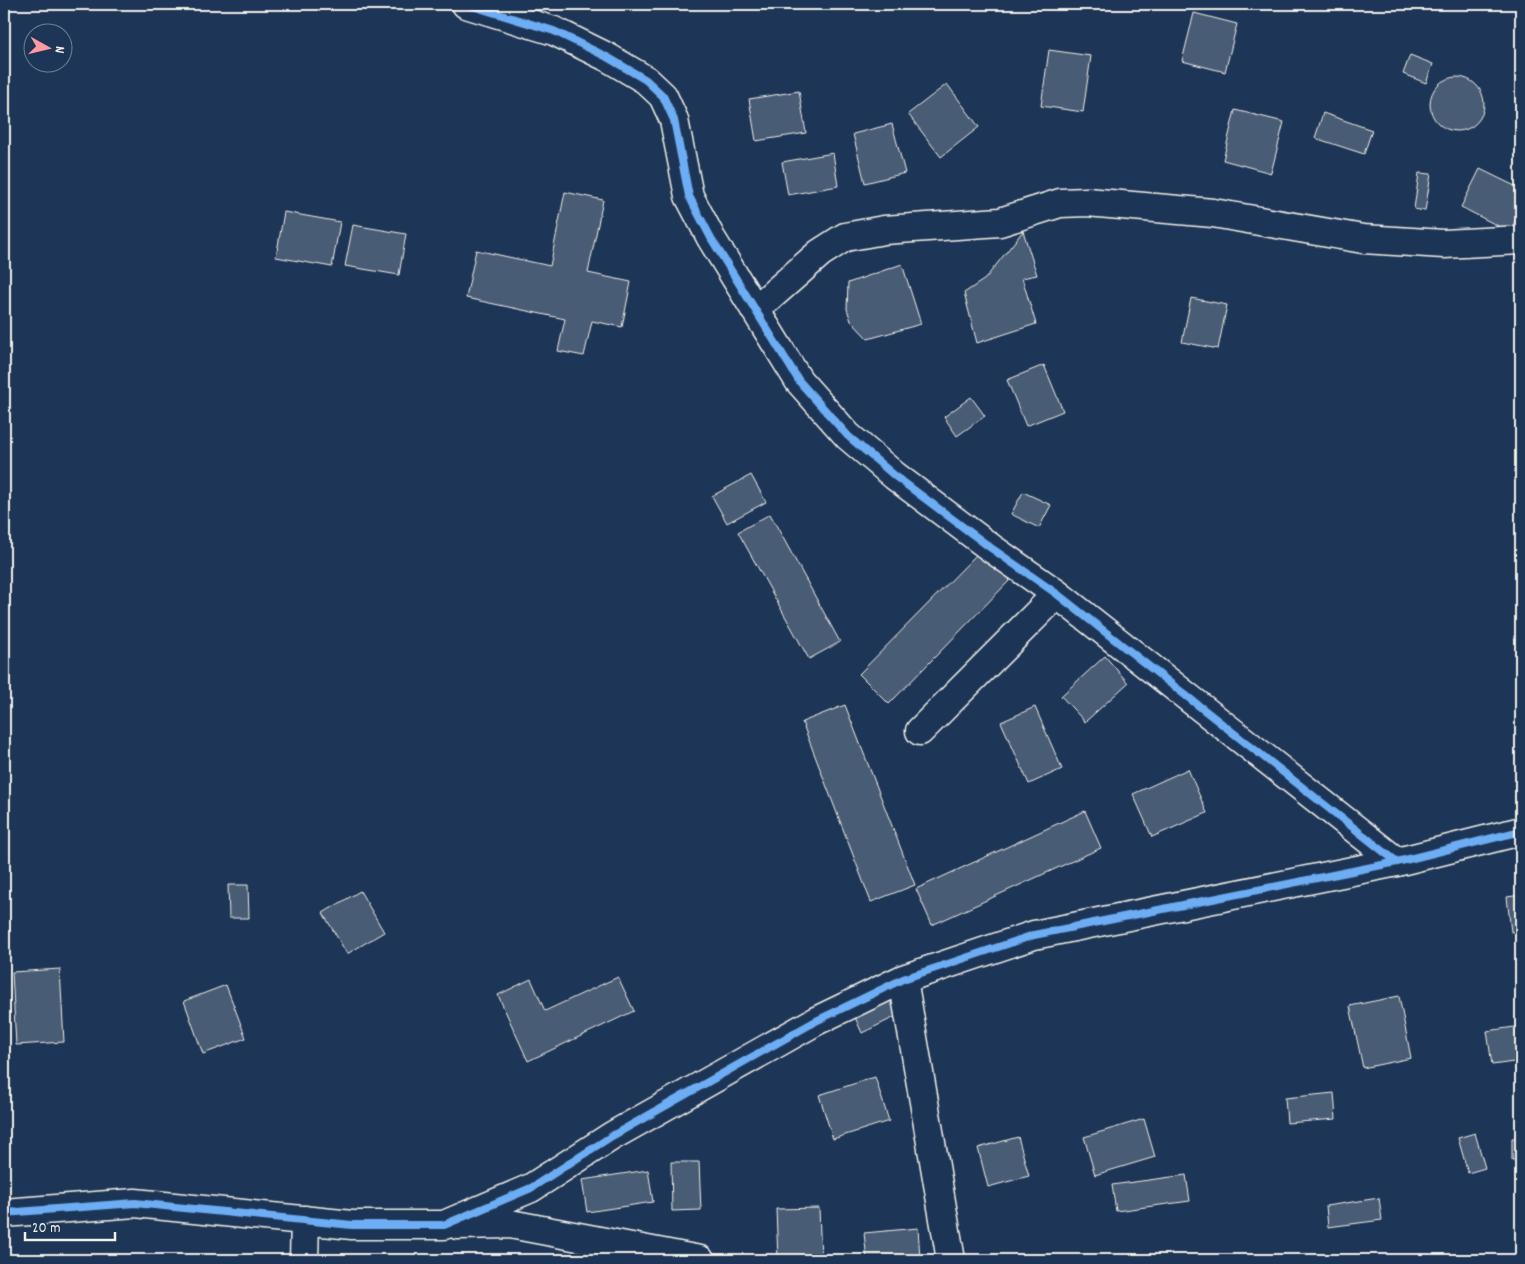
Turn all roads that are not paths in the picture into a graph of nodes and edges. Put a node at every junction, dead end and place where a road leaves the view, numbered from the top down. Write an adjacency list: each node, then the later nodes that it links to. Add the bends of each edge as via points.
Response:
1 (466, 4): 3 (street, via 554,31 615,61 646,80 663,96 674,120 689,196)
2 (1521, 240): 3 (street, via 1444,244 1363,239 1213,213 1087,202 1060,203 1000,222 884,230 846,237 820,253)
3 (755, 310): 4 (street, via 799,382 848,436 895,476)
4 (1057, 594): 5 (street); 7 (street)
5 (920, 731)
6 (1521, 830): 7 (street)
7 (1397, 862): 8 (street, via 1034,935)
8 (903, 979): 11 (street, via 816,1021 612,1136 531,1188); 14 (street)
9 (4, 1213): 10 (street, via 135,1203)
10 (306, 1220): 11 (street, via 352,1225); 12 (street)
11 (444, 1225): 13 (street, via 510,1224)
12 (304, 1260)
13 (700, 1260)
14 (951, 1260)

